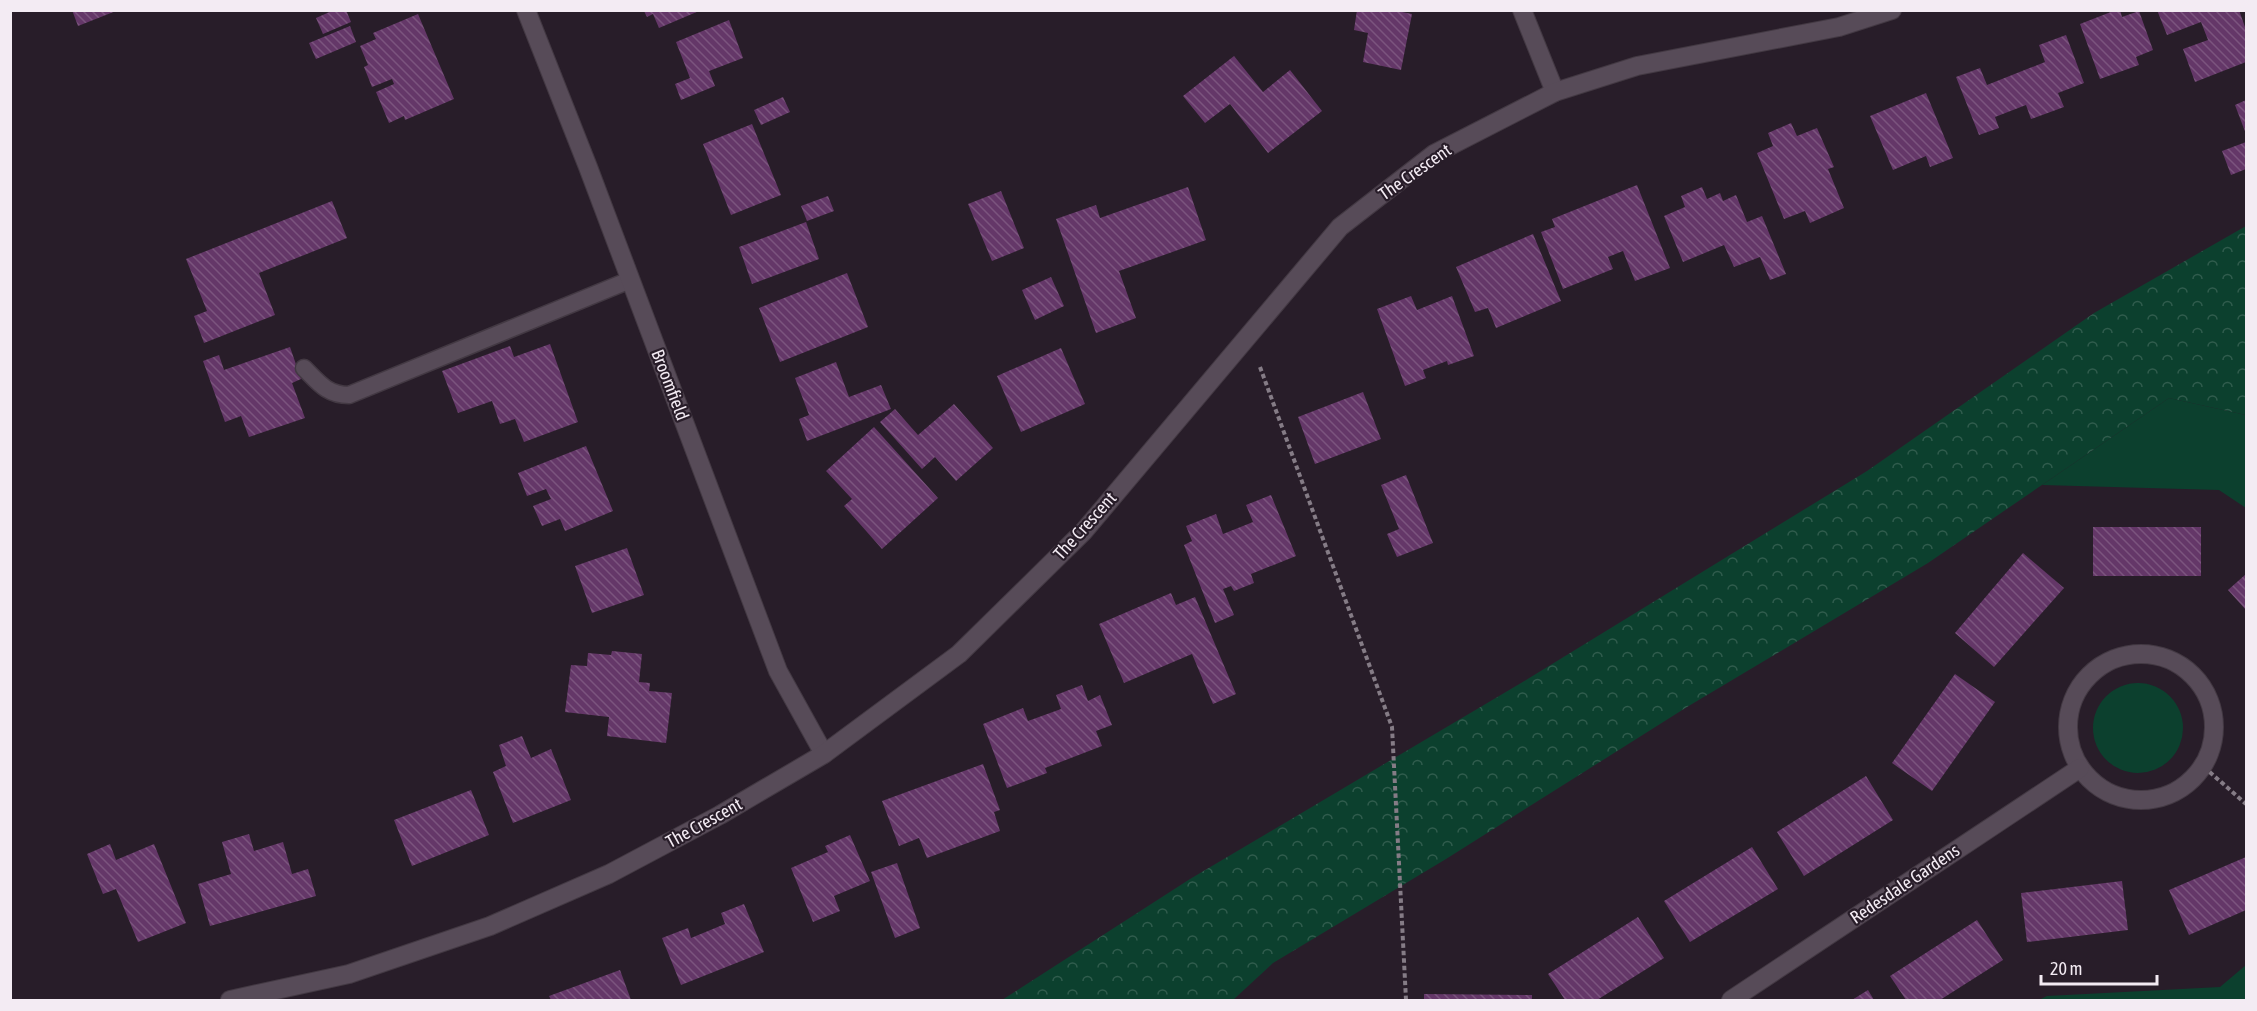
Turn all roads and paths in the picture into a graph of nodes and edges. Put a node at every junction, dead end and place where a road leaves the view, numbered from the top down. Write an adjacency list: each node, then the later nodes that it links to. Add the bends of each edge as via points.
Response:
1 (526, 10): 5 (street, Broomfield)
2 (1522, 10): 4 (street)
3 (1892, 10): 4 (street, The Crescent, via 1839,27 1637,66)
4 (1555, 92): 6 (street, The Crescent, via 1434,154 1340,227)
5 (630, 280): 7 (lane, via 349,395 326,390); 8 (street, Broomfield, via 778,671)
6 (1248, 335): 8 (street, The Crescent, via 1084,531 959,654); 13 (path, via 1392,727)
7 (304, 368)
8 (824, 754): 12 (street, The Crescent, via 609,874 490,926 349,974)
9 (2204, 766): 10 (street, via 2187,786 2159,799 2133,801 2093,783); 10 (street, via 2216,731 2209,694 2183,665 2146,652 2121,655 2090,674 2074,695 2067,719 2069,745); 11 (path)
10 (2080, 768): 14 (street, Redesdale Gardens)
11 (2247, 804)
12 (230, 1000)
13 (1406, 1000)
14 (1731, 1000)

